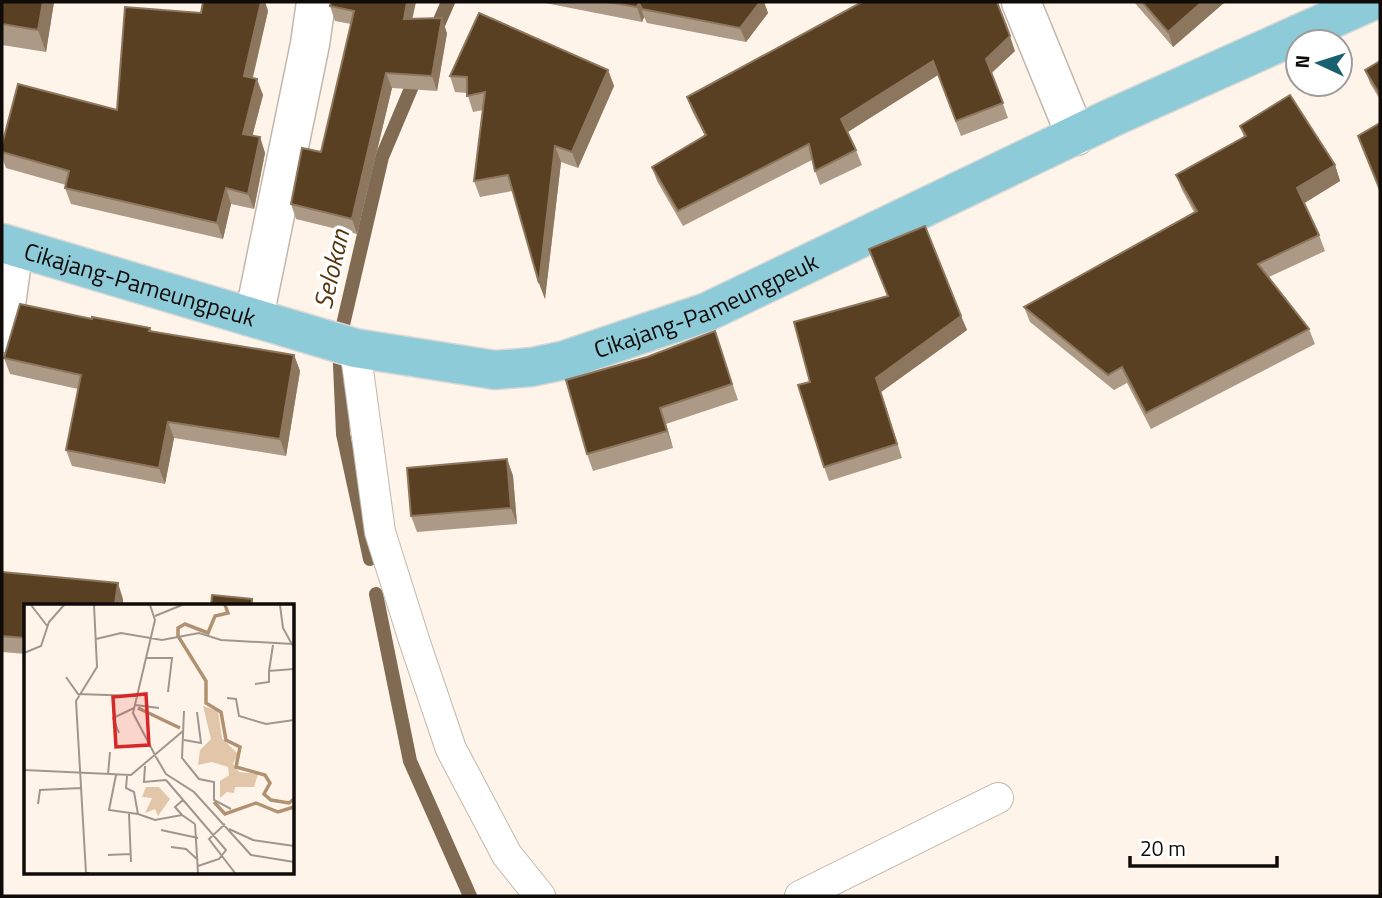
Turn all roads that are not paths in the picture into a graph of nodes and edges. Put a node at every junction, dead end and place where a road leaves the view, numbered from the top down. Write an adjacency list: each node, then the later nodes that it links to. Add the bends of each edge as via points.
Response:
1 (316, 2): 6 (street)
2 (1021, 2): 4 (street)
3 (1370, 2): 4 (main road, Cikajang-Pameungpeuk)
4 (1076, 136): 8 (main road, Cikajang-Pameungpeuk, via 707,312 565,360 495,370)
5 (8, 245): 6 (main road, Cikajang-Pameungpeuk); 7 (street)
6 (254, 317): 8 (main road, Cikajang-Pameungpeuk)
7 (2, 333)
8 (341, 343): 10 (lane, via 377,519 451,749 507,855)
9 (998, 797): 11 (lane)
10 (540, 896)
11 (800, 896)

